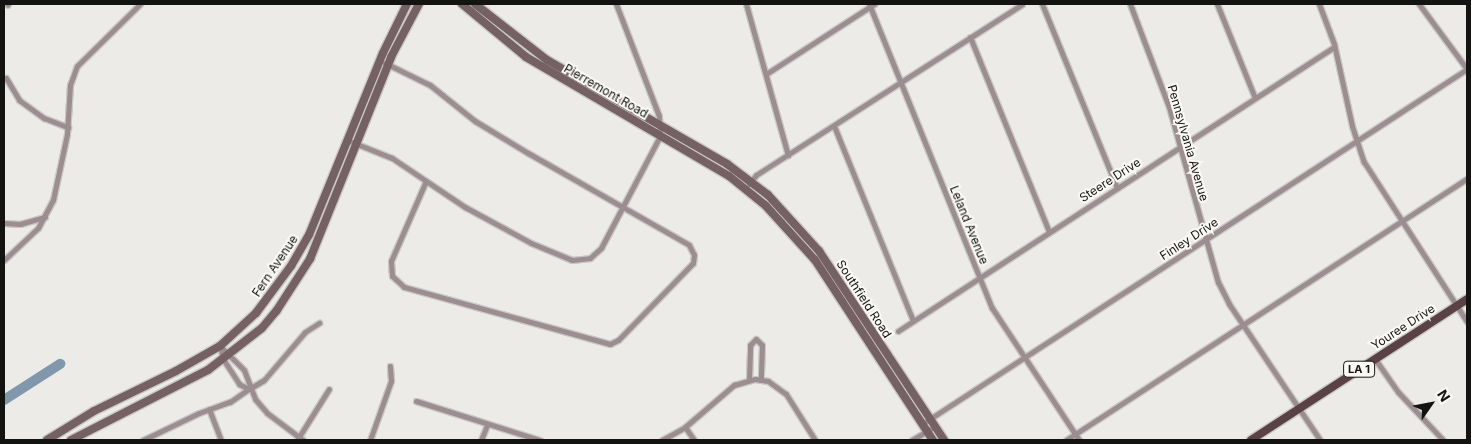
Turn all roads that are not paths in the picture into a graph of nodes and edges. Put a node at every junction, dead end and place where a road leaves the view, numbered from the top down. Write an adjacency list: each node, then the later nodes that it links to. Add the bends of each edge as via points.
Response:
1 (140, 4): 30 (street, via 76,66 70,85)
2 (408, 4): 18 (main road, Fern Avenue)
3 (418, 4): 19 (main road, Fern Avenue)
4 (462, 4): 20 (main road, Pierremont Road, via 495,35)
5 (475, 4): 17 (main road, Pierremont Road)
6 (616, 4): 28 (street)
7 (746, 4): 22 (street)
8 (1022, 4): 15 (street)
9 (1042, 4): 41 (street)
10 (1130, 4): 35 (street, Pennsylvania Avenue, via 1157,72)
11 (1217, 4): 25 (street)
12 (1319, 4): 16 (street)
13 (1418, 4): 21 (street)
14 (871, 5): 22 (street); 24 (street, Leland Avenue)
15 (970, 37): 24 (street); 47 (street)
16 (1334, 47): 25 (street, Steere Drive); 33 (street)
17 (547, 60): 20 (main road); 26 (main road, Pierremont Road)
18 (380, 61): 19 (street); 32 (main road, Fern Avenue)
19 (388, 64): 34 (main road, Fern Avenue); 42 (street, via 430,85 484,126)
20 (542, 67): 27 (main road, Pierremont Road)
21 (1467, 69): 33 (street, Finley Drive)
22 (766, 74): 36 (street)
23 (6, 78): 30 (street, via 19,100 44,118)
24 (900, 82): 29 (street); 50 (street, Leland Avenue)
25 (1255, 98): 35 (street, Steere Drive)
26 (636, 111): 27 (main road); 28 (main road, Pierremont Road)
27 (632, 120): 31 (main road, Pierremont Road)
28 (661, 125): 31 (street); 39 (main road, Pierremont Road)
29 (834, 126): 36 (street); 55 (street)
30 (68, 127): 43 (street, via 53,200)
31 (660, 136): 40 (main road, Pierremont Road); 42 (street)
32 (347, 140): 34 (street); 61 (main road, Fern Avenue, via 319,214 298,256 256,313)
33 (1356, 142): 44 (street, via 1372,176); 48 (street, Finley Drive)
34 (356, 143): 38 (street, via 392,158); 63 (main road, Fern Avenue, via 327,220 298,281 262,328)
35 (1180, 147): 41 (street, Steere Drive); 48 (street, Pennsylvania Avenue)
36 (788, 155): 39 (street)
37 (1467, 179): 44 (street)
38 (426, 181): 42 (street, via 481,216 543,249 572,260 592,257 601,248); 42 (street, via 391,261 392,273 404,287 610,344 618,340 691,268 694,260 689,245)
39 (751, 182): 40 (street); 46 (main road, Southfield Road)
40 (745, 188): 46 (main road, Southfield Road)
41 (1117, 188): 47 (street, Steere Drive)
42 (624, 208)
43 (45, 217): 45 (street, via 20,224); 49 (street, via 27,240)
44 (1401, 222): 54 (street); 58 (street)
45 (4, 223)
46 (798, 232): 51 (main road, Southfield Road); 52 (main road, Southfield Road)
47 (1049, 232): 50 (street, Steere Drive)
48 (1206, 240): 58 (street, Pennsylvania Avenue, via 1218,282); 64 (street, Finley Drive)
49 (4, 260)
50 (980, 278): 55 (street, Steere Drive); 64 (street, Leland Avenue, via 992,308)
51 (846, 291): 52 (main road); 60 (main road, Southfield Road)
52 (838, 296): 62 (main road, Southfield Road)
53 (1467, 299): 54 (main road, Youree Drive / LA 1)
54 (1457, 306): 56 (street); 65 (main road, Youree Drive / LA 1)
55 (913, 321): 59 (street, Steere Drive)
56 (1467, 322)
57 (319, 323): 70 (street, via 304,332 264,380)
58 (1244, 325): 73 (street, Pennsylvania Avenue); 79 (street)
59 (898, 331)
60 (879, 342): 62 (main road); 75 (main road, Southfield Road)
61 (220, 346): 63 (street); 66 (street); 81 (main road, Fern Avenue, via 94,411)
62 (872, 347): 78 (main road, Southfield Road)
63 (230, 353): 66 (main road, Fern Avenue); 70 (street, via 250,381)
64 (1025, 358): 75 (street, Finley Drive); 79 (street, Leland Avenue)
65 (1375, 358): 73 (main road, Youree Drive / LA 1); 98 (street, via 1398,392)
66 (223, 359): 70 (street, via 239,384); 82 (main road, Fern Avenue, via 208,370)
67 (390, 366): 85 (street, via 391,381)
68 (749, 379): 69 (street); 69 (street, via 750,345 756,339 762,345); 77 (street, via 727,390)
69 (761, 380): 90 (street, via 776,385 786,394)
70 (251, 388): 74 (street, via 230,402); 80 (street, via 267,413)
71 (329, 389): 80 (street)
72 (416, 401): 76 (street)
73 (1300, 408): 96 (main road, Youree Drive / LA 1); 97 (street, Pennsylvania Avenue)
74 (209, 409): 83 (street); 84 (street)
75 (932, 422): 78 (street, Finley Drive); 93 (main road, Southfield Road)
76 (487, 425): 86 (street); 87 (street)
77 (685, 427): 88 (street); 89 (street)
78 (924, 428): 91 (street, Finley Drive); 92 (main road, Southfield Road)
79 (1075, 434): 94 (street); 95 (street, Leland Avenue)
80 (300, 439)
81 (47, 440)
82 (71, 440)
83 (143, 440)
84 (222, 440)
85 (370, 440)
86 (481, 440)
87 (540, 440)
88 (662, 440)
89 (694, 440)
90 (815, 440)
91 (912, 440)
92 (933, 440)
93 (944, 440)
94 (1066, 440)
95 (1079, 440)
96 (1250, 440)
97 (1320, 440)
98 (1443, 440)

